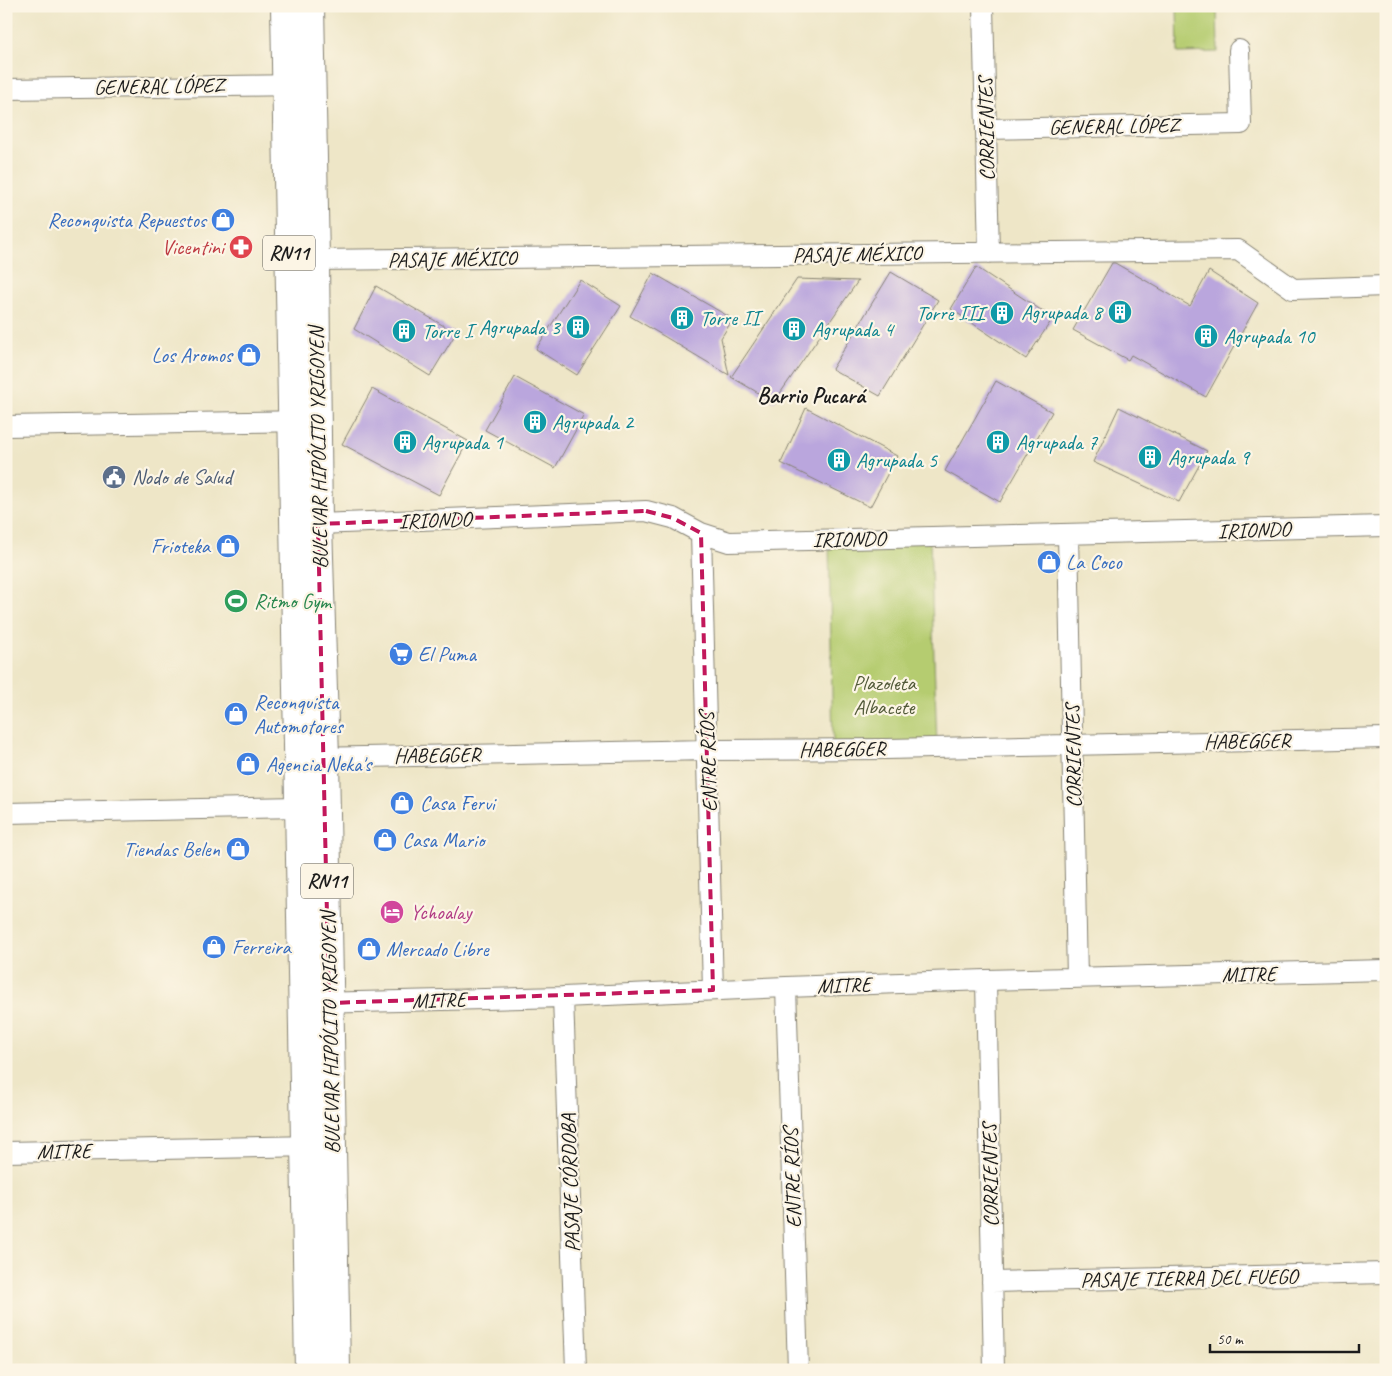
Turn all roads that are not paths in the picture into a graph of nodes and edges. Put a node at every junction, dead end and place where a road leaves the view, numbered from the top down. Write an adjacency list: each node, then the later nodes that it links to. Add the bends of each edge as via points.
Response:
1 (285, 6): 5 (highway, BULEVAR HIPÓLITO YRIGOYEN / RN11)
2 (310, 6): 5 (highway, BULEVAR HIPÓLITO YRIGOYEN / RN11)
3 (983, 6): 7 (street, CORRIENTES)
4 (1240, 50): 7 (street, GENERAL LÓPEZ, via 1241,124)
5 (299, 85): 6 (street, GENERAL LÓPEZ); 9 (highway, BULEVAR HIPÓLITO YRIGOYEN / RN11); 11 (highway, BULEVAR HIPÓLITO YRIGOYEN / RN11)
6 (6, 89)
7 (986, 129): 8 (street, CORRIENTES)
8 (989, 253): 9 (street, PASAJE MÉXICO); 10 (street, PASAJE MÉXICO, via 1238,250 1293,289)
9 (315, 260): 11 (highway, BULEVAR HIPÓLITO YRIGOYEN / RN11)
10 (1386, 286)
11 (305, 421): 12 (street); 13 (highway, BULEVAR HIPÓLITO YRIGOYEN / RN11); 20 (highway, BULEVAR HIPÓLITO YRIGOYEN / RN11)
12 (6, 426)
13 (318, 524): 15 (street, IRIONDO, via 646,511 673,518); 21 (highway, BULEVAR HIPÓLITO YRIGOYEN / RN11)
14 (1386, 526): 16 (street, IRIONDO)
15 (701, 534): 16 (street, IRIONDO, via 729,542); 19 (street, ENTRE RÍOS)
16 (1068, 534): 18 (street, CORRIENTES)
17 (1386, 738): 18 (street, HABEGGER)
18 (1072, 745): 19 (street, HABEGGER); 25 (street, CORRIENTES)
19 (708, 750): 21 (street, HABEGGER); 28 (street, ENTRE RÍOS)
20 (298, 758): 21 (street, HABEGGER); 22 (highway, BULEVAR HIPÓLITO YRIGOYEN / RN11)
21 (325, 758): 31 (highway, BULEVAR HIPÓLITO YRIGOYEN / RN11)
22 (299, 808): 23 (street); 30 (highway, BULEVAR HIPÓLITO YRIGOYEN / RN11)
23 (6, 813)
24 (1386, 970): 25 (street, MITRE)
25 (1077, 978): 26 (street, MITRE)
26 (986, 980): 27 (street, MITRE); 35 (street, CORRIENTES)
27 (786, 987): 28 (street, MITRE); 39 (street, ENTRE RÍOS)
28 (713, 990): 29 (street, MITRE)
29 (563, 997): 31 (street, MITRE); 38 (street, PASAJE CÓRDOBA)
30 (303, 1003): 31 (street, MITRE); 32 (highway, BULEVAR HIPÓLITO YRIGOYEN / RN11)
31 (329, 1004): 32 (highway, BULEVAR HIPÓLITO YRIGOYEN / RN11)
32 (318, 1146): 33 (street, MITRE); 36 (highway, BULEVAR HIPÓLITO YRIGOYEN / RN11); 37 (highway, BULEVAR HIPÓLITO YRIGOYEN / RN11)
33 (6, 1152)
34 (1386, 1274): 35 (street, PASAJE TIERRA DEL FUEGO)
35 (992, 1282): 40 (street, CORRIENTES)
36 (309, 1370)
37 (336, 1370)
38 (576, 1370)
39 (798, 1370)
40 (994, 1370)

